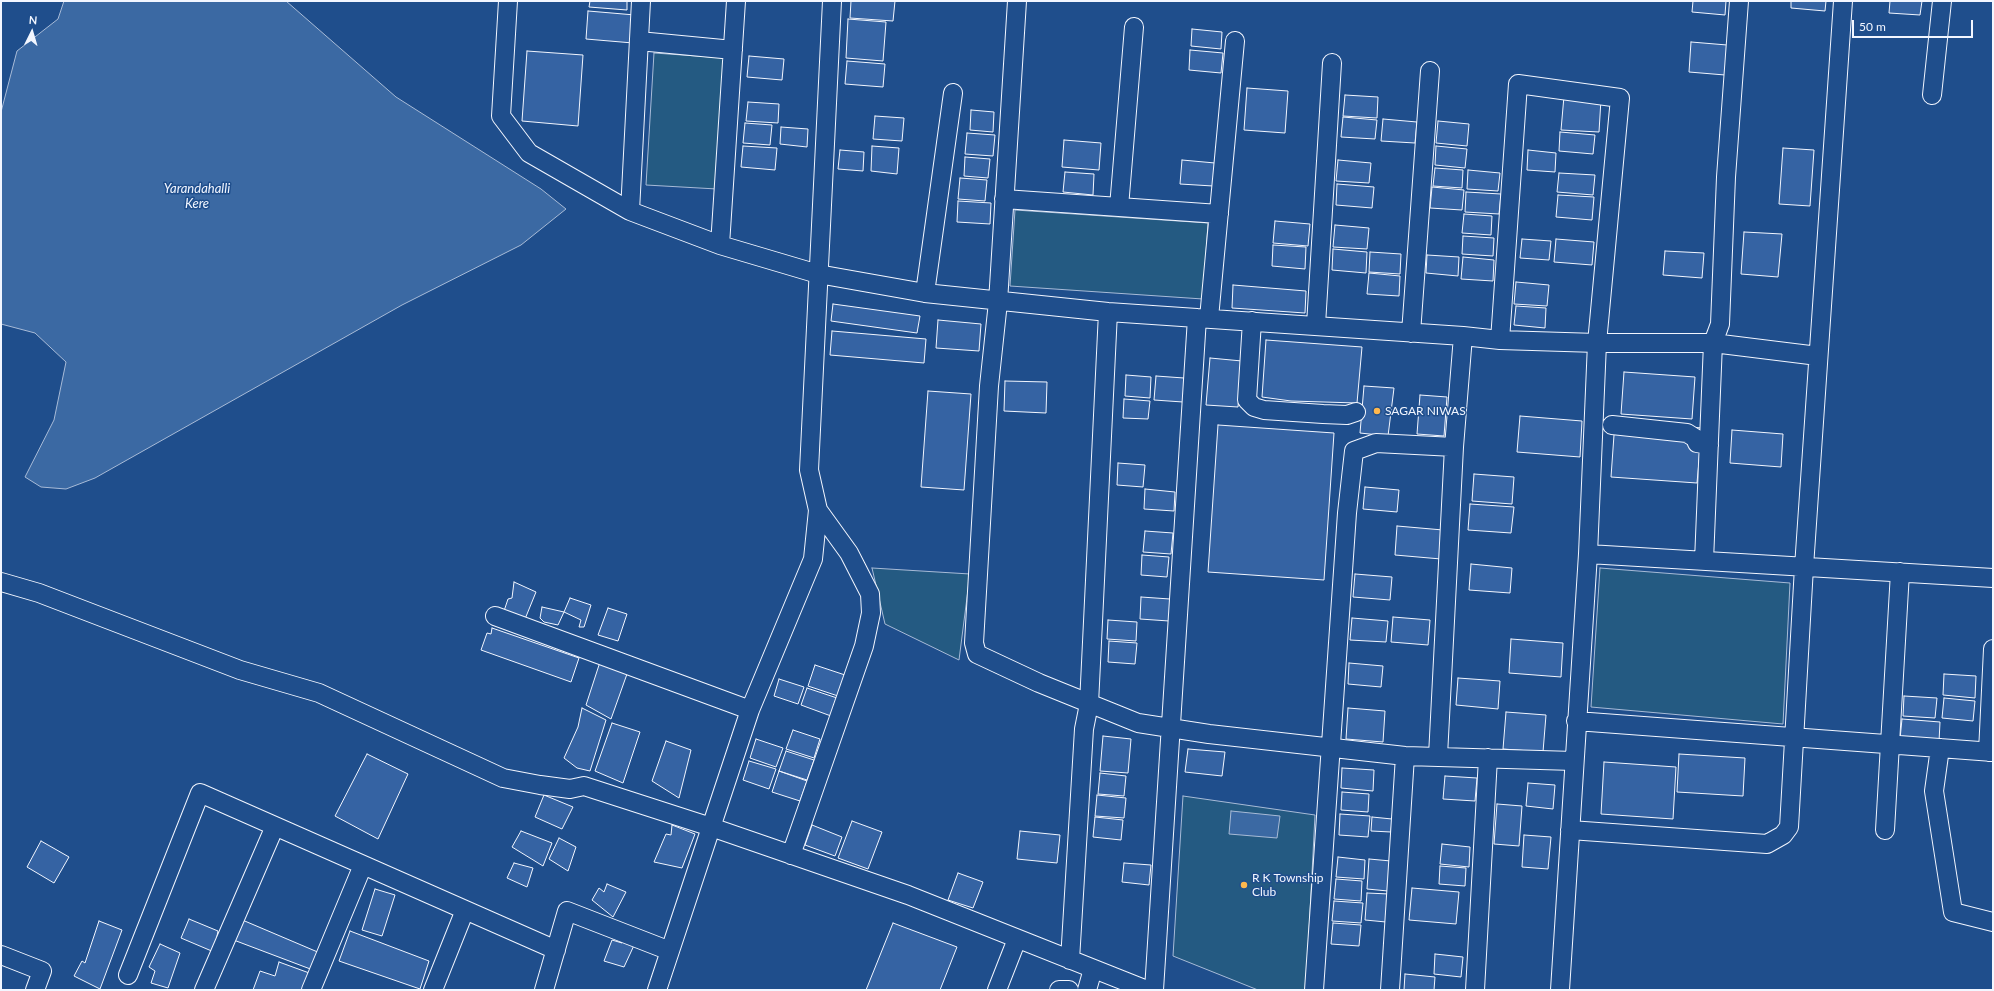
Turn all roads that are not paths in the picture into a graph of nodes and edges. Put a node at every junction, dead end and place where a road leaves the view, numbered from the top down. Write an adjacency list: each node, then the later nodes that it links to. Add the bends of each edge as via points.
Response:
1 (508, 1): 19 (street, via 501,116 529,153)
2 (641, 1): 10 (street)
3 (736, 1): 12 (street)
4 (832, 1): 22 (street)
5 (1017, 1): 17 (street)
6 (1739, 1): 33 (street, via 1726,177 1720,324)
7 (1843, 1): 34 (street)
8 (1942, 1): 16 (street)
9 (1134, 28): 18 (street)
10 (638, 41): 12 (street); 19 (street)
11 (1235, 41): 20 (street)
12 (733, 50): 21 (street)
13 (1332, 63): 28 (street)
14 (1430, 71): 29 (street)
15 (953, 92): 23 (street)
16 (1932, 95)
17 (1004, 199): 18 (street); 24 (street)
18 (1119, 207): 20 (street)
19 (630, 211): 21 (street)
20 (1219, 214): 26 (street)
21 (720, 245): 22 (street)
22 (818, 274): 23 (street); 39 (street, via 809,470)
23 (925, 293): 24 (street)
24 (998, 302): 25 (street); 48 (street, via 989,386 974,644 977,654)
25 (1108, 312): 26 (street); 48 (street)
26 (1203, 318): 27 (street); 51 (street)
27 (1252, 321): 28 (street); 35 (street, via 1247,400 1254,407 1323,414 1347,415)
28 (1316, 325): 29 (street)
29 (1411, 333): 30 (street)
30 (1463, 336): 31 (street); 38 (street)
31 (1500, 340): 32 (street); 32 (street, via 1518,84 1620,98)
32 (1597, 343): 33 (street); 40 (street)
33 (1713, 343): 34 (street); 37 (street)
34 (1818, 356): 42 (street)
35 (1356, 412)
36 (1612, 425): 37 (street, via 1687,433 1695,438 1697,443)
37 (1709, 445): 41 (street)
38 (1454, 447): 54 (street, via 1376,443 1354,451 1347,512); 58 (street)
39 (818, 510): 49 (street, via 813,558); 65 (street, via 849,553 870,594 871,613 864,646)
40 (1588, 554): 41 (street); 50 (street)
41 (1704, 561): 42 (street)
42 (1804, 567): 43 (street); 52 (street)
43 (1900, 572): 44 (street); 53 (street)
44 (1993, 578)
45 (1, 582): 62 (street, via 40,593 240,670 319,693 503,778 570,788 584,786)
46 (495, 616): 49 (street)
47 (1993, 649): 56 (street)
48 (1089, 704): 51 (street, via 1138,723); 73 (street, via 1084,729)
49 (750, 710): 62 (street)
50 (1576, 721): 52 (street); 60 (street)
51 (1171, 728): 54 (street); 88 (street)
52 (1794, 738): 53 (street); 63 (street, via 1789,827 1783,835 1767,844)
53 (1890, 745): 55 (street); 64 (street)
54 (1332, 748): 57 (street); 89 (street)
55 (1940, 748): 56 (street); 68 (street, via 1934,791 1953,912)
56 (1990, 752)
57 (1405, 756): 58 (street); 90 (street)
58 (1438, 756): 59 (street)
59 (1488, 758): 60 (street); 91 (street)
60 (1574, 761): 63 (street)
61 (276, 826): 66 (street); 75 (street, via 200,793); 78 (street)
62 (711, 827): 65 (street); 71 (street)
63 (1570, 830): 92 (street)
64 (1885, 830)
65 (791, 855): 69 (street, via 908,896)
66 (362, 865): 67 (street); 79 (street)
67 (464, 910): 70 (street); 80 (street)
68 (1993, 922)
69 (1017, 939): 73 (street); 83 (street)
70 (556, 950): 71 (street, via 567,911); 81 (street)
71 (670, 951): 82 (street)
72 (1, 955): 77 (street, via 42,971)
73 (1070, 960): 74 (street)
74 (1093, 969): 76 (street); 86 (street)
75 (128, 975)
76 (1125, 986): 87 (street)
77 (35, 990)
78 (204, 990)
79 (311, 990)
80 (433, 990)
81 (544, 990)
82 (657, 990)
83 (997, 990)
84 (1059, 990): 85 (street)
85 (1069, 990)
86 (1087, 990)
87 (1147, 990)
88 (1154, 990)
89 (1314, 990)
90 (1390, 990)
91 (1475, 990)
92 (1560, 990)

